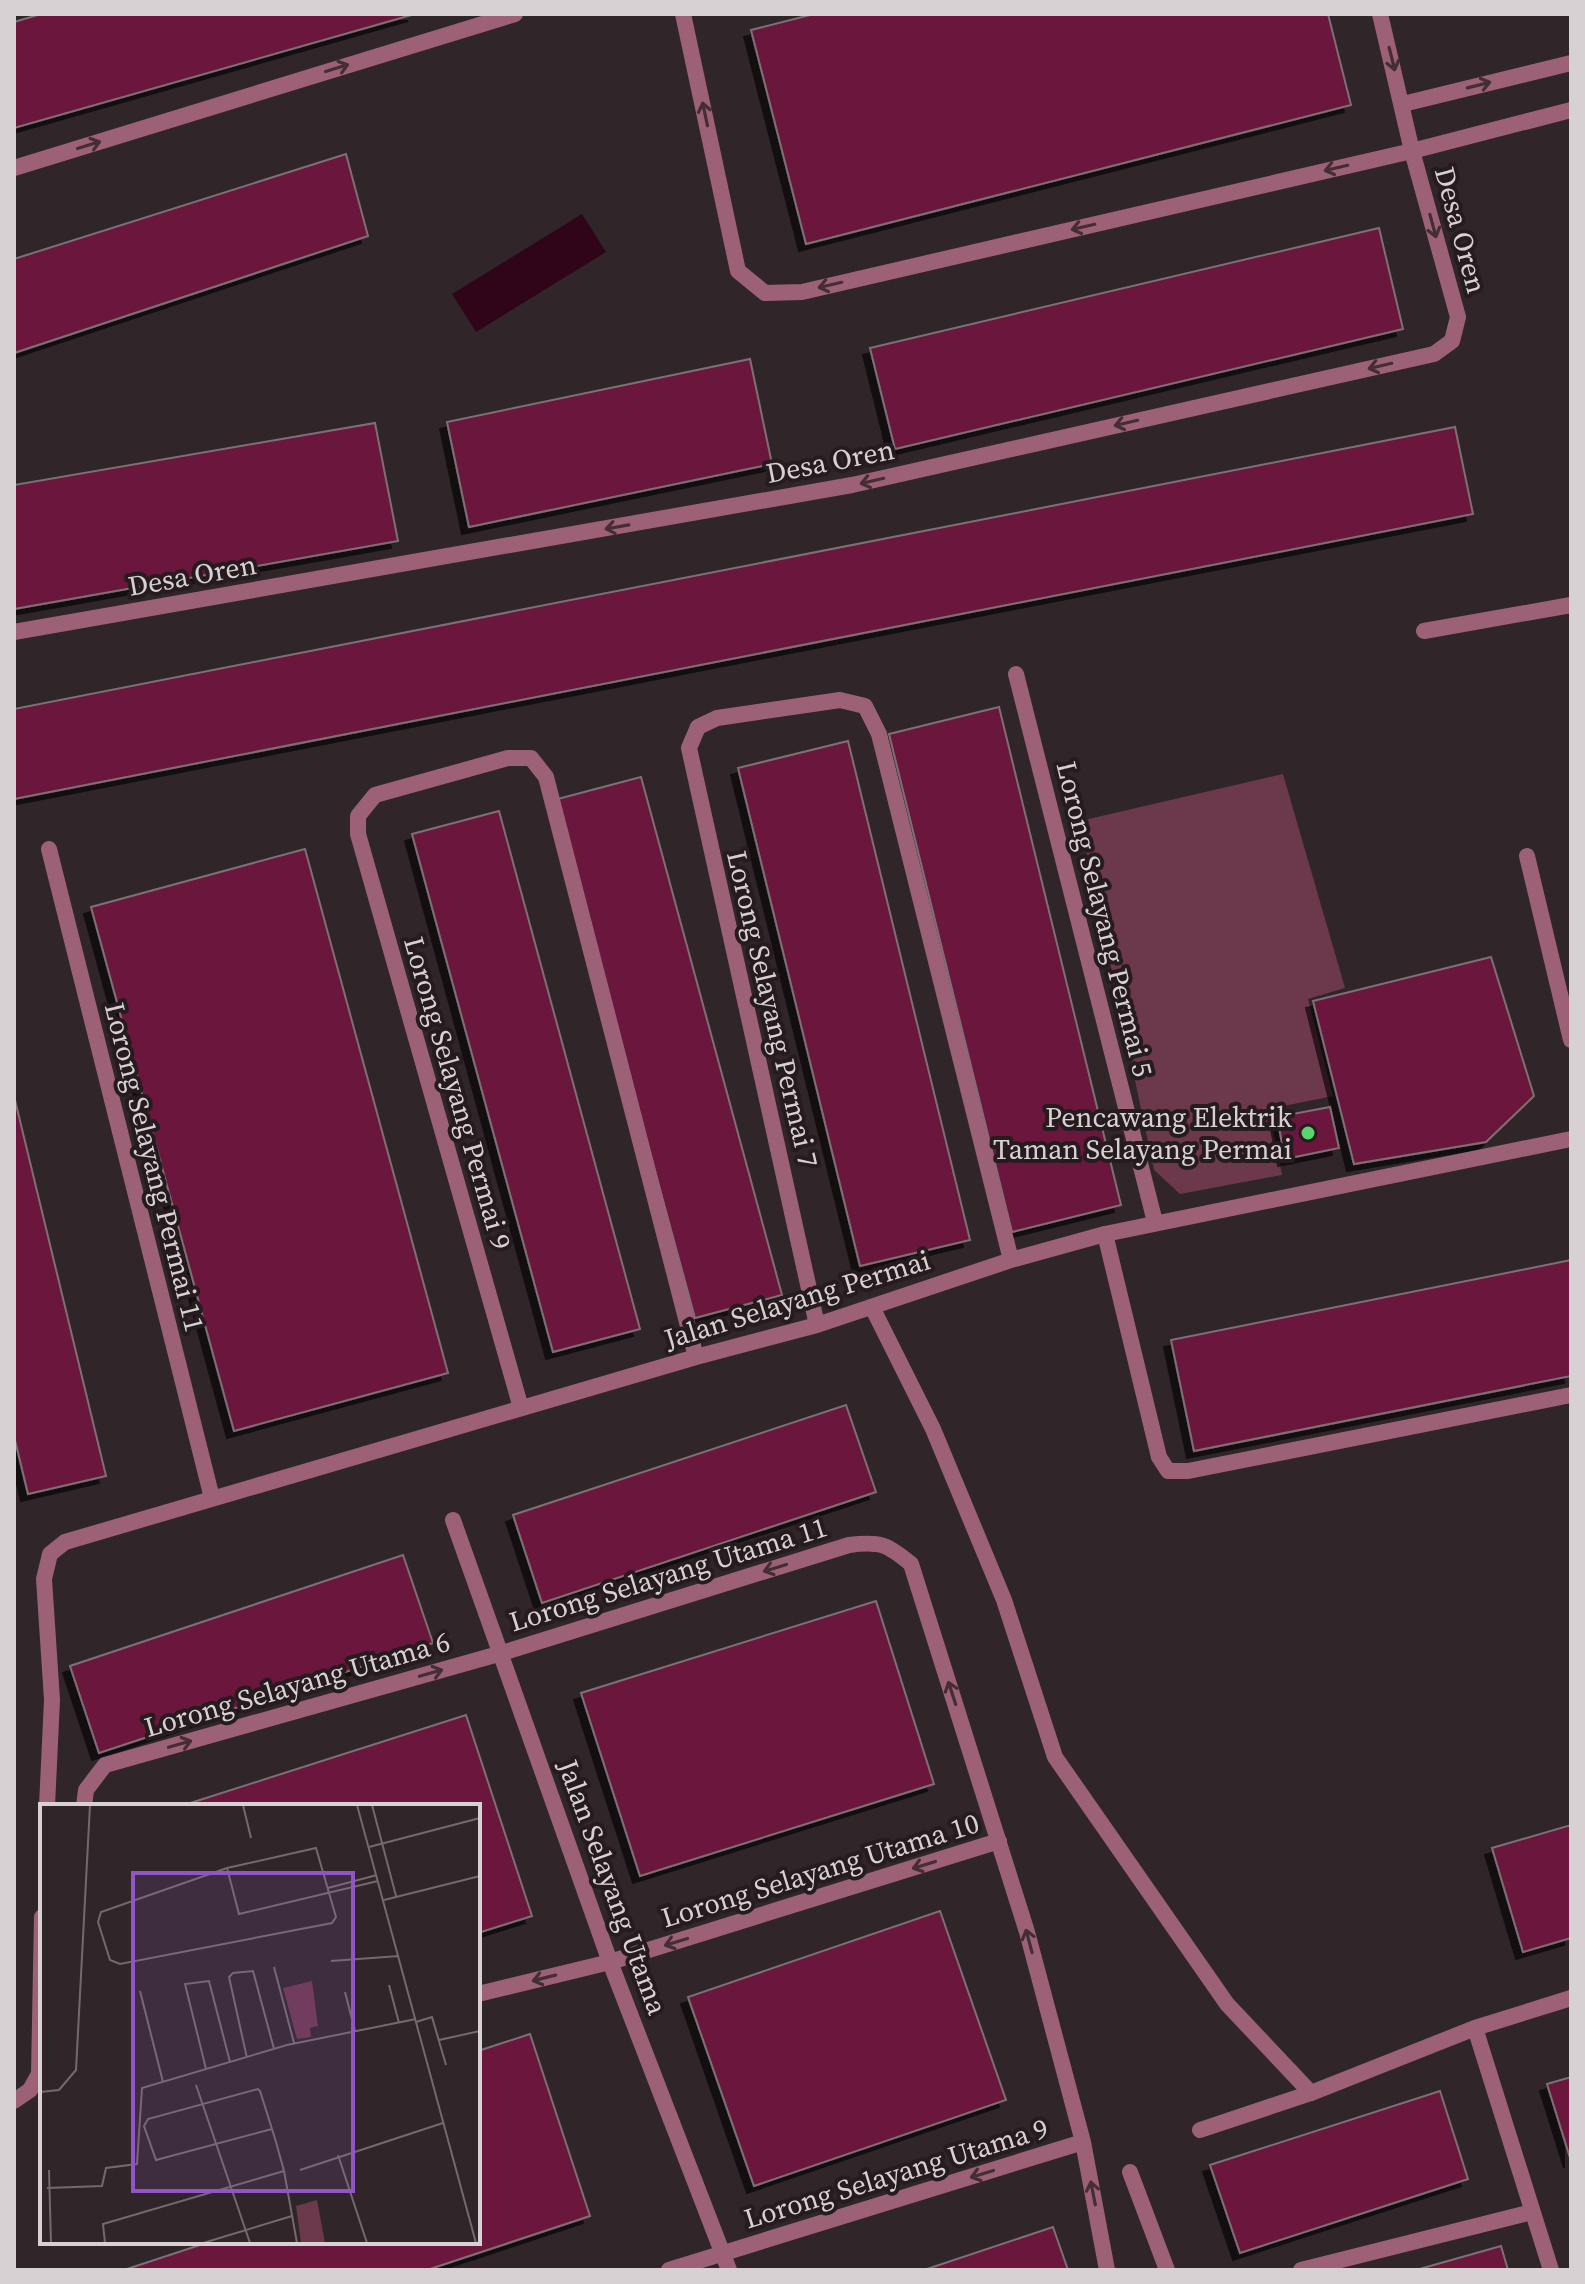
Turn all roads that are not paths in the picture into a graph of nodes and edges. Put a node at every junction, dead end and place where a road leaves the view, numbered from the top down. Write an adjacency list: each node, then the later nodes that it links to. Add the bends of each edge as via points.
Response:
1 (515, 14): 8 (street, one-way to 1)
2 (683, 14): 7 (street, Desa Oren, one-way to 2, via 802,292 765,293 738,271)
3 (1380, 14): 5 (street, Desa Oren, one-way to 5)
4 (1571, 63): 5 (street, one-way to 4)
5 (1403, 104): 7 (street, Desa Oren)
6 (1571, 110): 7 (street, Desa Oren)
7 (1412, 151): 11 (street, Desa Oren, one-way to 11, via 1458,317 1452,341 1434,354 852,485)
8 (14, 168)
9 (1571, 605): 10 (street)
10 (1424, 631)
11 (14, 632)
12 (1016, 674): 17 (street, Lorong Selayang Permai 5)
13 (49, 849): 25 (street, Lorong Selayang Permai 11)
14 (1527, 856): 15 (street)
15 (1571, 1040)
16 (1571, 1139): 17 (street, Jalan Selayang Permai)
17 (1155, 1222): 18 (street, Jalan Selayang Permai)
18 (1105, 1234): 19 (street, Jalan Selayang Permai); 23 (street, via 1159,1457 1168,1471)
19 (1011, 1260): 20 (street, Jalan Selayang Permai); 21 (street, Lorong Selayang Permai 7, via 879,734 865,706 840,700 717,718 698,727 689,748)
20 (872, 1307): 21 (street, Jalan Selayang Permai); 36 (street, via 933,1429 1004,1600 1055,1757 1227,2004)
21 (817, 1325): 22 (street, Jalan Selayang Permai)
22 (696, 1357): 24 (street, Jalan Selayang Permai); 24 (street, Lorong Selayang Permai 9, via 546,777 531,758 508,758 375,795 358,816 358,834)
23 (1571, 1395)
24 (521, 1408): 25 (street, Jalan Selayang Permai)
25 (212, 1498): 28 (street, Jalan Selayang Permai, via 65,1542 50,1554 44,1579 52,1700)
26 (453, 1520): 27 (street, Jalan Selayang Utama)
27 (502, 1653): 29 (street, Lorong Selayang Utama 6, one-way to 27, via 86,1790 105,1765); 30 (street, Lorong Selayang Utama 11, one-way to 27, via 911,1564 875,1542 849,1545); 31 (street, Jalan Selayang Utama)
28 (47, 1804)
29 (84, 1804)
30 (999, 1841): 31 (street, Lorong Selayang Utama 10, one-way to 31); 39 (street, one-way to 30)
31 (610, 1962): 32 (street, Lorong Selayang Utama 10, one-way to 32); 42 (street, Jalan Selayang Utama)
32 (480, 1994)
33 (1571, 1998): 35 (street)
34 (40, 2022): 37 (street, via 39,2074 30,2090)
35 (1475, 2028): 36 (street); 41 (street)
36 (1311, 2093): 38 (street)
37 (14, 2101)
38 (1200, 2130)
39 (1083, 2142): 42 (street, Lorong Selayang Utama 9, one-way to 42); 45 (street, one-way to 39)
40 (1130, 2172): 46 (street)
41 (1532, 2212): 43 (street); 48 (street)
42 (726, 2262): 44 (street, Lorong Selayang Utama 9)
43 (1339, 2265): 47 (street)
44 (669, 2270)
45 (1107, 2270)
46 (1167, 2270)
47 (1301, 2270)
48 (1551, 2270)

